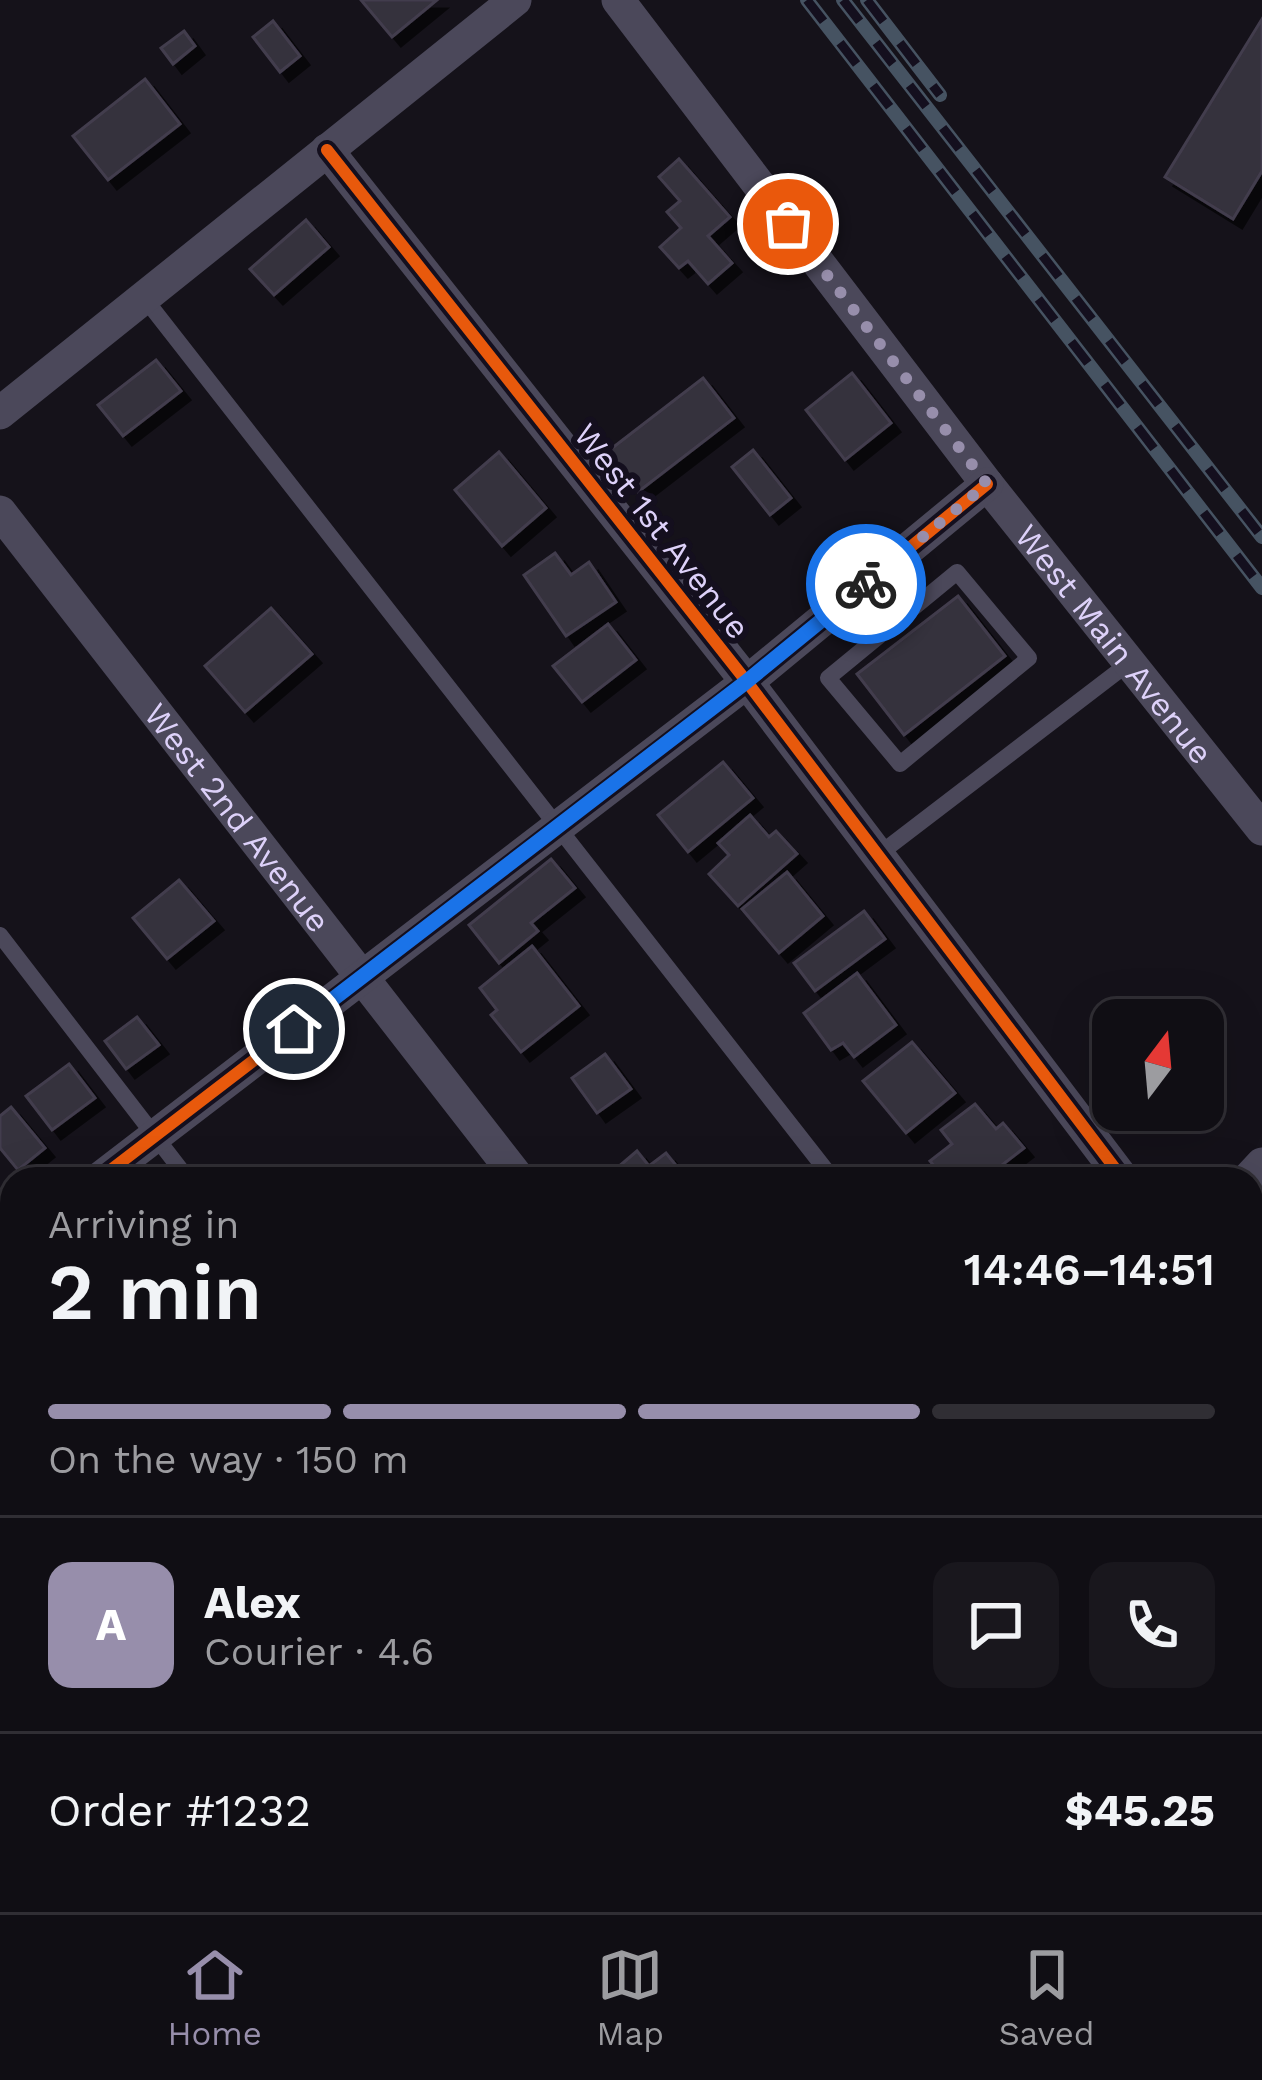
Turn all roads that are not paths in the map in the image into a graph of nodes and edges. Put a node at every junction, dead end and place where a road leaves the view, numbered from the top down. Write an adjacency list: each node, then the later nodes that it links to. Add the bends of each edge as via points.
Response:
1 (515, 0): 3 (street)
2 (618, 0): 6 (street, West Main Avenue)
3 (327, 150): 4 (street); 11 (street, West 1st Avenue)
4 (145, 299): 5 (street); 12 (lane)
5 (0, 413)
6 (987, 484): 8 (street); 10 (street, West Main Avenue)
7 (0, 512): 16 (street, West 2nd Avenue)
8 (862, 587): 9 (lane); 11 (street)
9 (892, 625): 9 (lane, via 828,678 900,764 1029,658 957,572)
10 (1130, 663): 13 (street, West Main Avenue); 14 (lane)
11 (746, 682): 12 (street); 14 (street, West 1st Avenue)
12 (558, 827): 16 (street); 21 (lane)
13 (1262, 829)
14 (878, 856): 22 (street, West 1st Avenue)
15 (0, 935): 17 (lane)
16 (364, 975): 17 (street); 20 (street, West 2nd Avenue)
17 (155, 1136): 18 (street); 19 (lane)
18 (115, 1167)
19 (179, 1167)
20 (510, 1167)
21 (823, 1167)
22 (1114, 1167)

